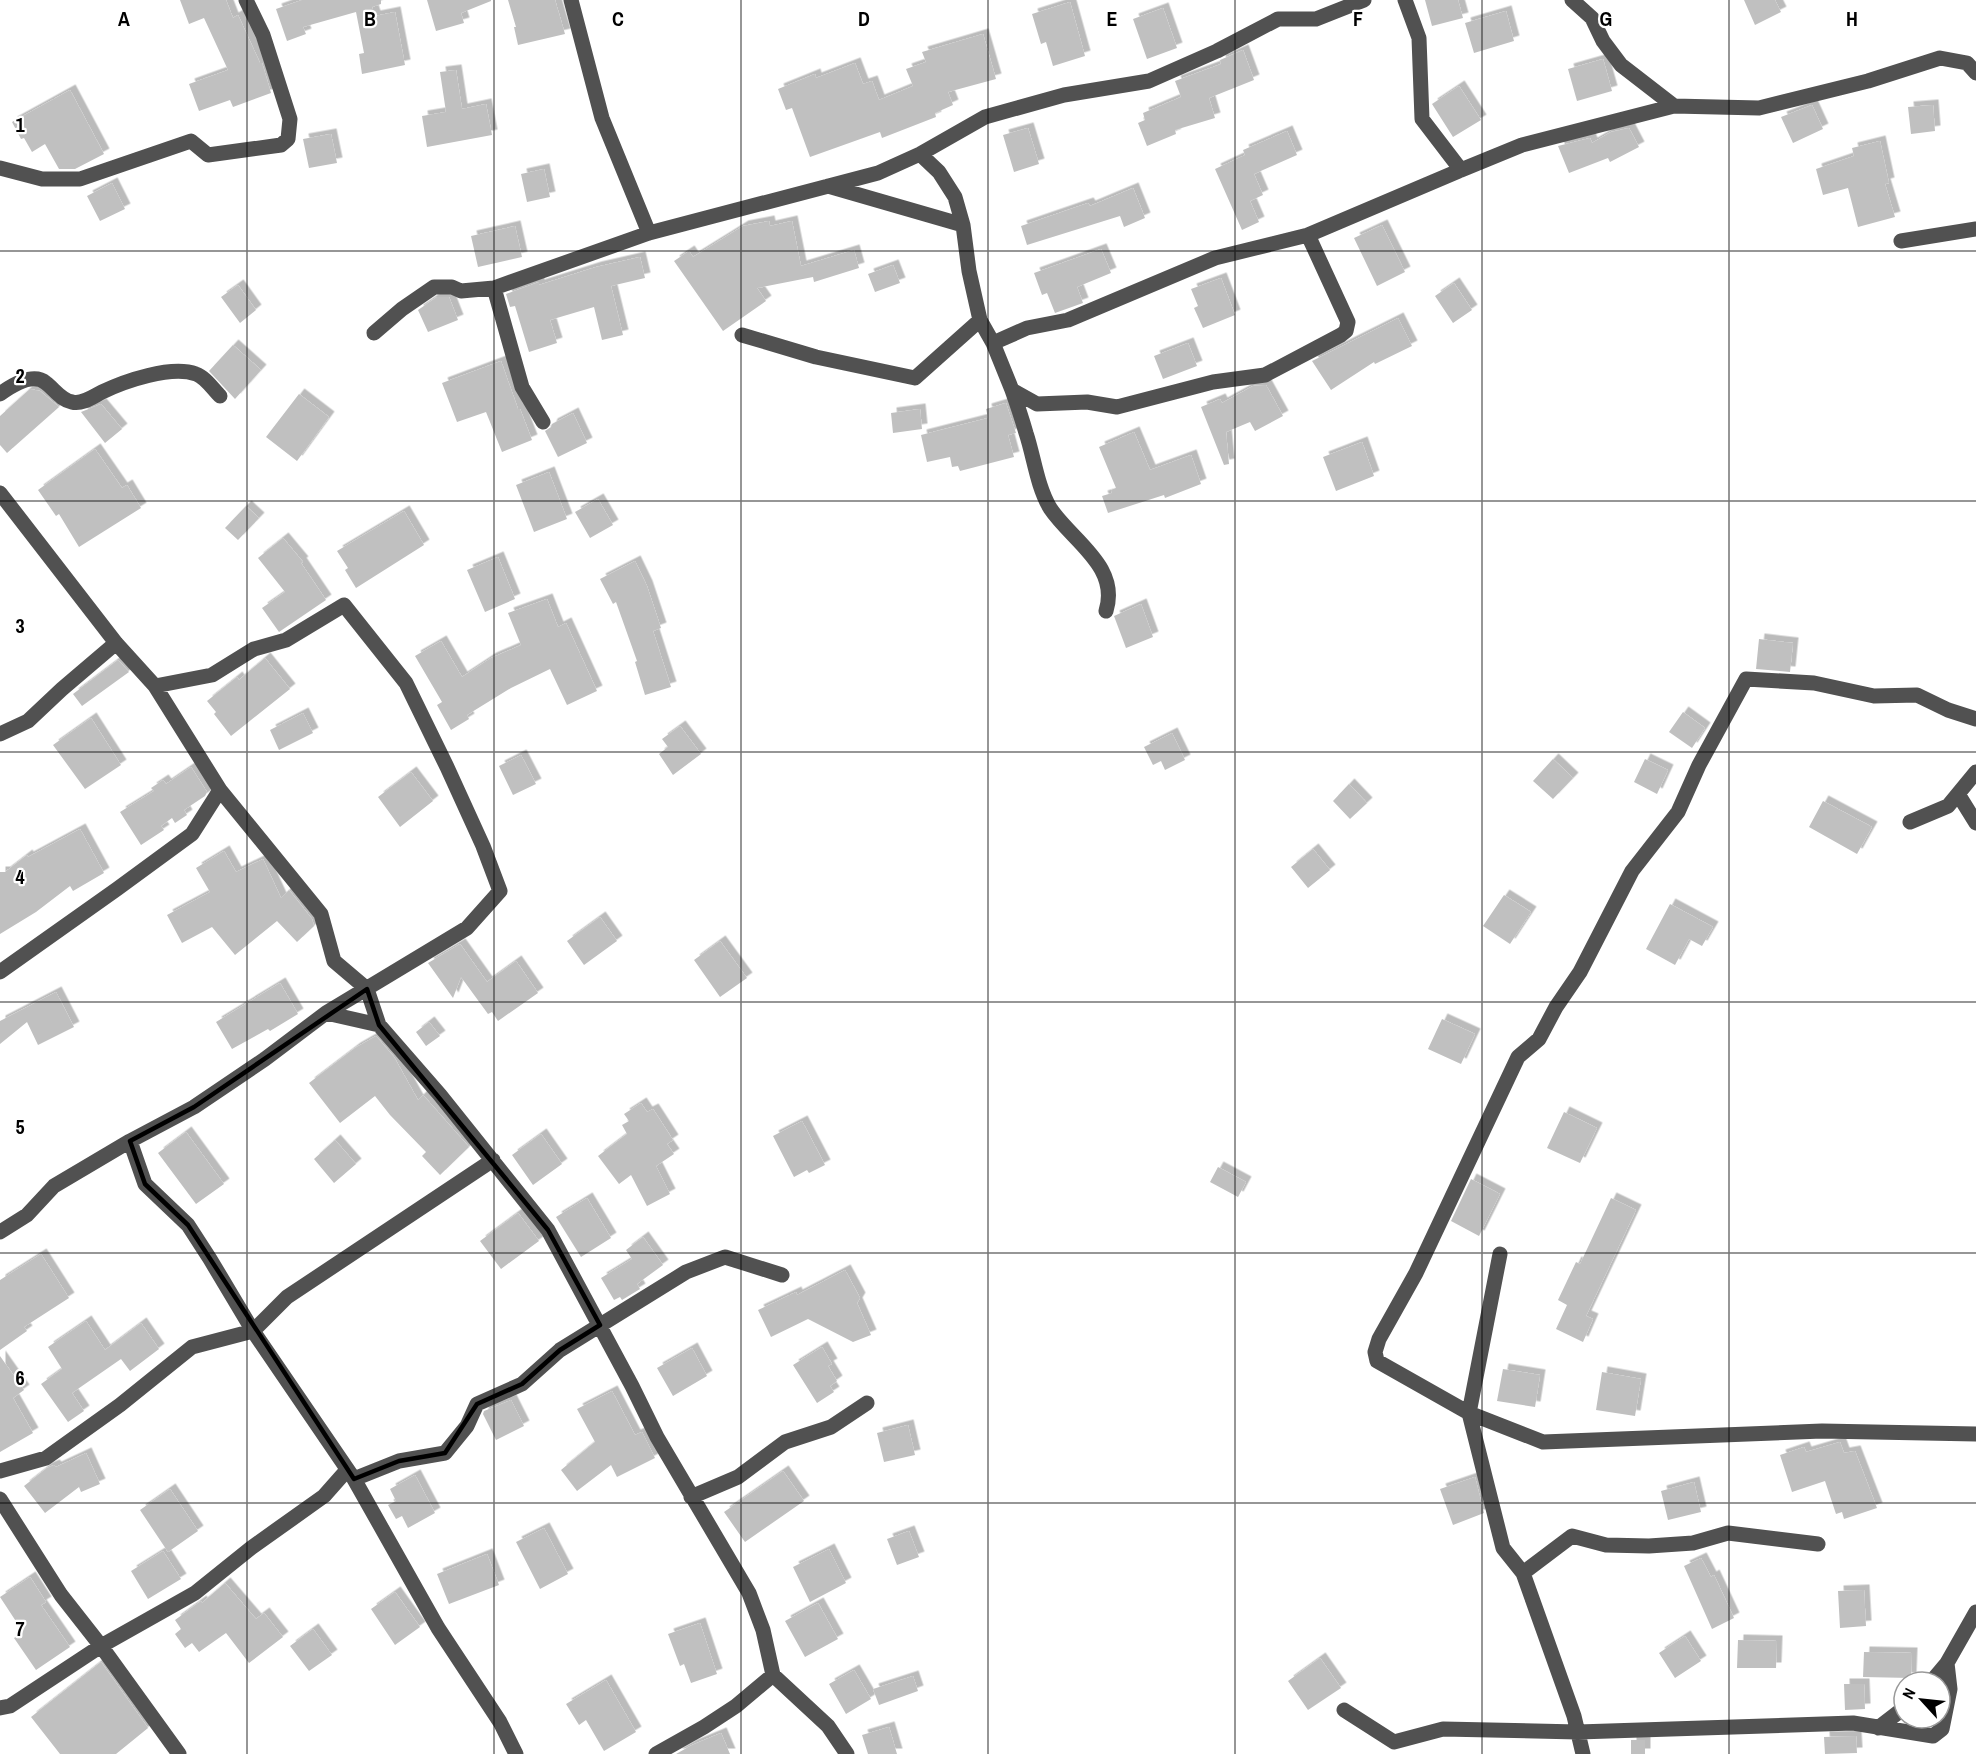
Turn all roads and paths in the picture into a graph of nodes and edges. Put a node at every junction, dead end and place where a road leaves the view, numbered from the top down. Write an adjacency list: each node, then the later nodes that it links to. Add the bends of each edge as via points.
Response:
1 (246, 0): 9 (street, via 264,35 290,119 285,143 208,155 191,141 80,179 42,179)
2 (571, 0): 14 (street, via 602,118)
3 (1364, 0): 8 (street, via 1316,19 1278,19 1149,81 1064,95 985,117)
4 (1405, 0): 10 (street, via 1419,38 1422,119)
5 (1572, 0): 7 (street, via 1592,18 1621,65)
6 (1976, 73): 7 (street, via 1967,63 1940,58 1759,108)
7 (1674, 106): 10 (street, via 1522,146)
8 (920, 154): 11 (street, via 879,173); 12 (street, via 939,172 955,197)
9 (0, 168)
10 (1461, 170): 15 (street)
11 (827, 186): 12 (street); 14 (street)
12 (963, 225): 18 (street)
13 (1976, 228): 16 (street)
14 (649, 233): 17 (street)
15 (1308, 235): 21 (street, via 1215,258 1068,320 1027,328); 22 (street, via 1348,322 1346,331 1274,370 1117,407 1087,402 1037,404)
16 (1901, 241)
17 (494, 288): 19 (street, via 461,291 434,287); 25 (street, via 522,387)
18 (980, 320): 20 (street, via 915,378 816,357); 21 (street)
19 (374, 333)
20 (742, 335)
21 (993, 343): 22 (street)
22 (1012, 390): 27 (street, via 1049,506 1104,571 1110,601)
23 (0, 394): 24 (street, via 15,383 33,379 44,381 72,402 82,402 129,380 167,372 195,373)
24 (220, 396)
25 (543, 422)
26 (0, 494): 28 (street)
27 (1106, 611)
28 (116, 644): 29 (street); 31 (street, via 28,721)
29 (155, 686): 33 (street); 38 (street, via 212,675 254,649 286,640 344,605 406,683 470,816 500,891 467,928)
30 (1976, 719): 49 (street, via 1917,695 1874,696 1814,683 1746,679 1678,812 1632,871 1580,972 1539,1039 1518,1057 1416,1273 1379,1339 1377,1361)
31 (0, 734)
32 (1976, 772): 34 (street)
33 (220, 790): 37 (street, via 192,834); 38 (street, via 321,914 334,962)
34 (1959, 794): 35 (street, via 1948,806); 36 (street)
35 (1910, 822)
36 (1976, 823)
37 (0, 972)
38 (367, 989): 39 (street); 40 (street)
39 (326, 1013): 40 (street); 41 (street, via 194,1107)
40 (379, 1025): 42 (street)
41 (130, 1141): 43 (street, via 54,1186 27,1215); 47 (street, via 145,1184 188,1225)
42 (493, 1160): 46 (street, via 548,1230); 47 (street, via 287,1297)
43 (0, 1232)
44 (1500, 1254): 49 (street)
45 (782, 1275): 46 (street, via 725,1257 686,1272)
46 (600, 1325): 52 (street, via 560,1350 522,1384 477,1404 467,1426 445,1453); 53 (street)
47 (253, 1331): 51 (street, via 192,1347 46,1458); 52 (street)
48 (867, 1402): 53 (street, via 831,1427 785,1442 738,1477)
49 (1469, 1413): 50 (street, via 1543,1442 1822,1431); 56 (street, via 1503,1548)
50 (1976, 1434)
51 (0, 1471)
52 (350, 1474): 58 (street, via 195,1593); 68 (street)
53 (691, 1497): 61 (street, via 749,1593 764,1630)
54 (0, 1499): 58 (street, via 61,1595)
55 (1818, 1544): 56 (street, via 1728,1533 1693,1543 1648,1546 1605,1545 1572,1536)
56 (1523, 1573): 66 (street)
57 (1976, 1612): 59 (street)
58 (101, 1646): 62 (street, via 10,1706); 67 (street)
59 (1947, 1663): 60 (street); 65 (street, via 1950,1689 1942,1729 1933,1736)
60 (1941, 1670)
61 (773, 1675): 69 (street, via 704,1728); 70 (street, via 828,1726)
62 (0, 1708)
63 (1344, 1710): 66 (street, via 1394,1742 1443,1729)
64 (1892, 1717): 65 (street)
65 (1878, 1728): 66 (street, via 1853,1723)
66 (1578, 1732): 71 (street)
67 (179, 1754)
68 (516, 1754)
69 (656, 1754)
70 (847, 1754)
71 (1583, 1754)

